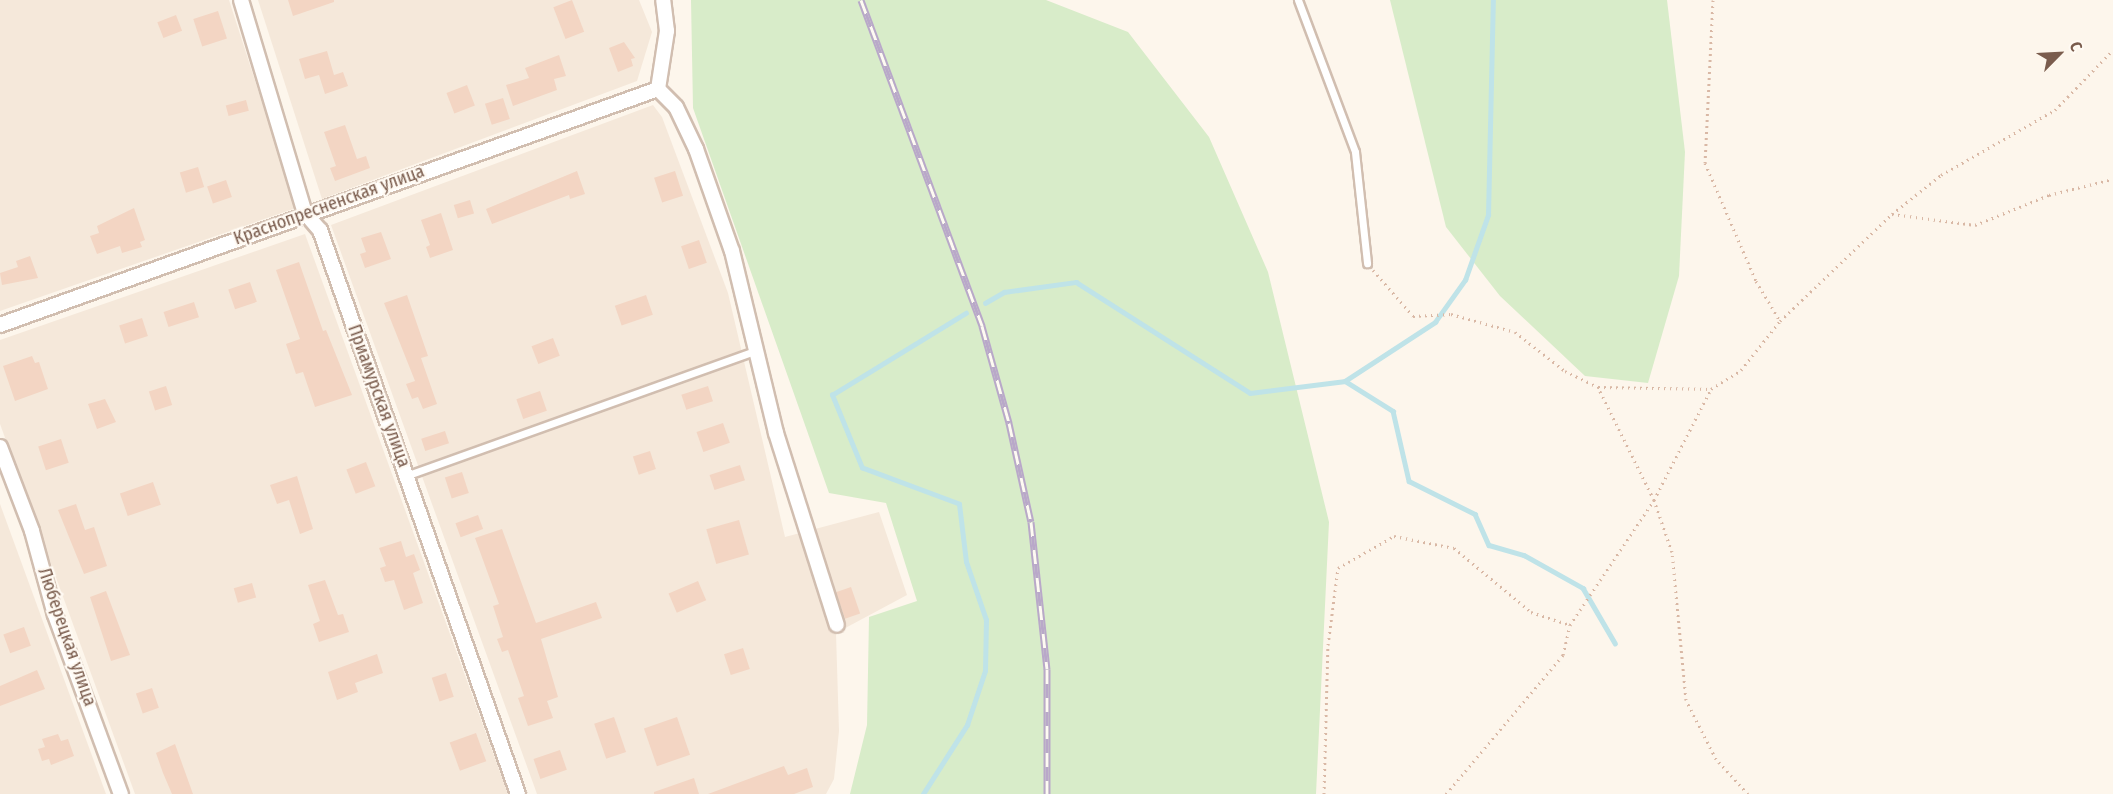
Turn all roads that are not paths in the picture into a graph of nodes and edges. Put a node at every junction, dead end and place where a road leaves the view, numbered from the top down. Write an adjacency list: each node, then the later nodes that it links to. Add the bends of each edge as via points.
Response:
1 (241, 0): 5 (street, Приамурская улица)
2 (663, 0): 4 (street, via 667,31)
3 (1298, 0): 6 (lane, via 1355,152)
4 (658, 88): 5 (street, Краснопресненская улица); 8 (street, via 676,107 696,149 732,251)
5 (305, 213): 7 (street, Краснопресненская улица); 10 (street, Приамурская улица, via 320,230)
6 (1367, 263)
7 (0, 325)
8 (758, 350): 10 (lane); 11 (street, via 776,433)
9 (0, 447): 12 (street, Люберецкая улица, via 32,531 55,615)
10 (408, 475): 13 (street, Приамурская улица)
11 (837, 625)
12 (121, 794)
13 (518, 794)

